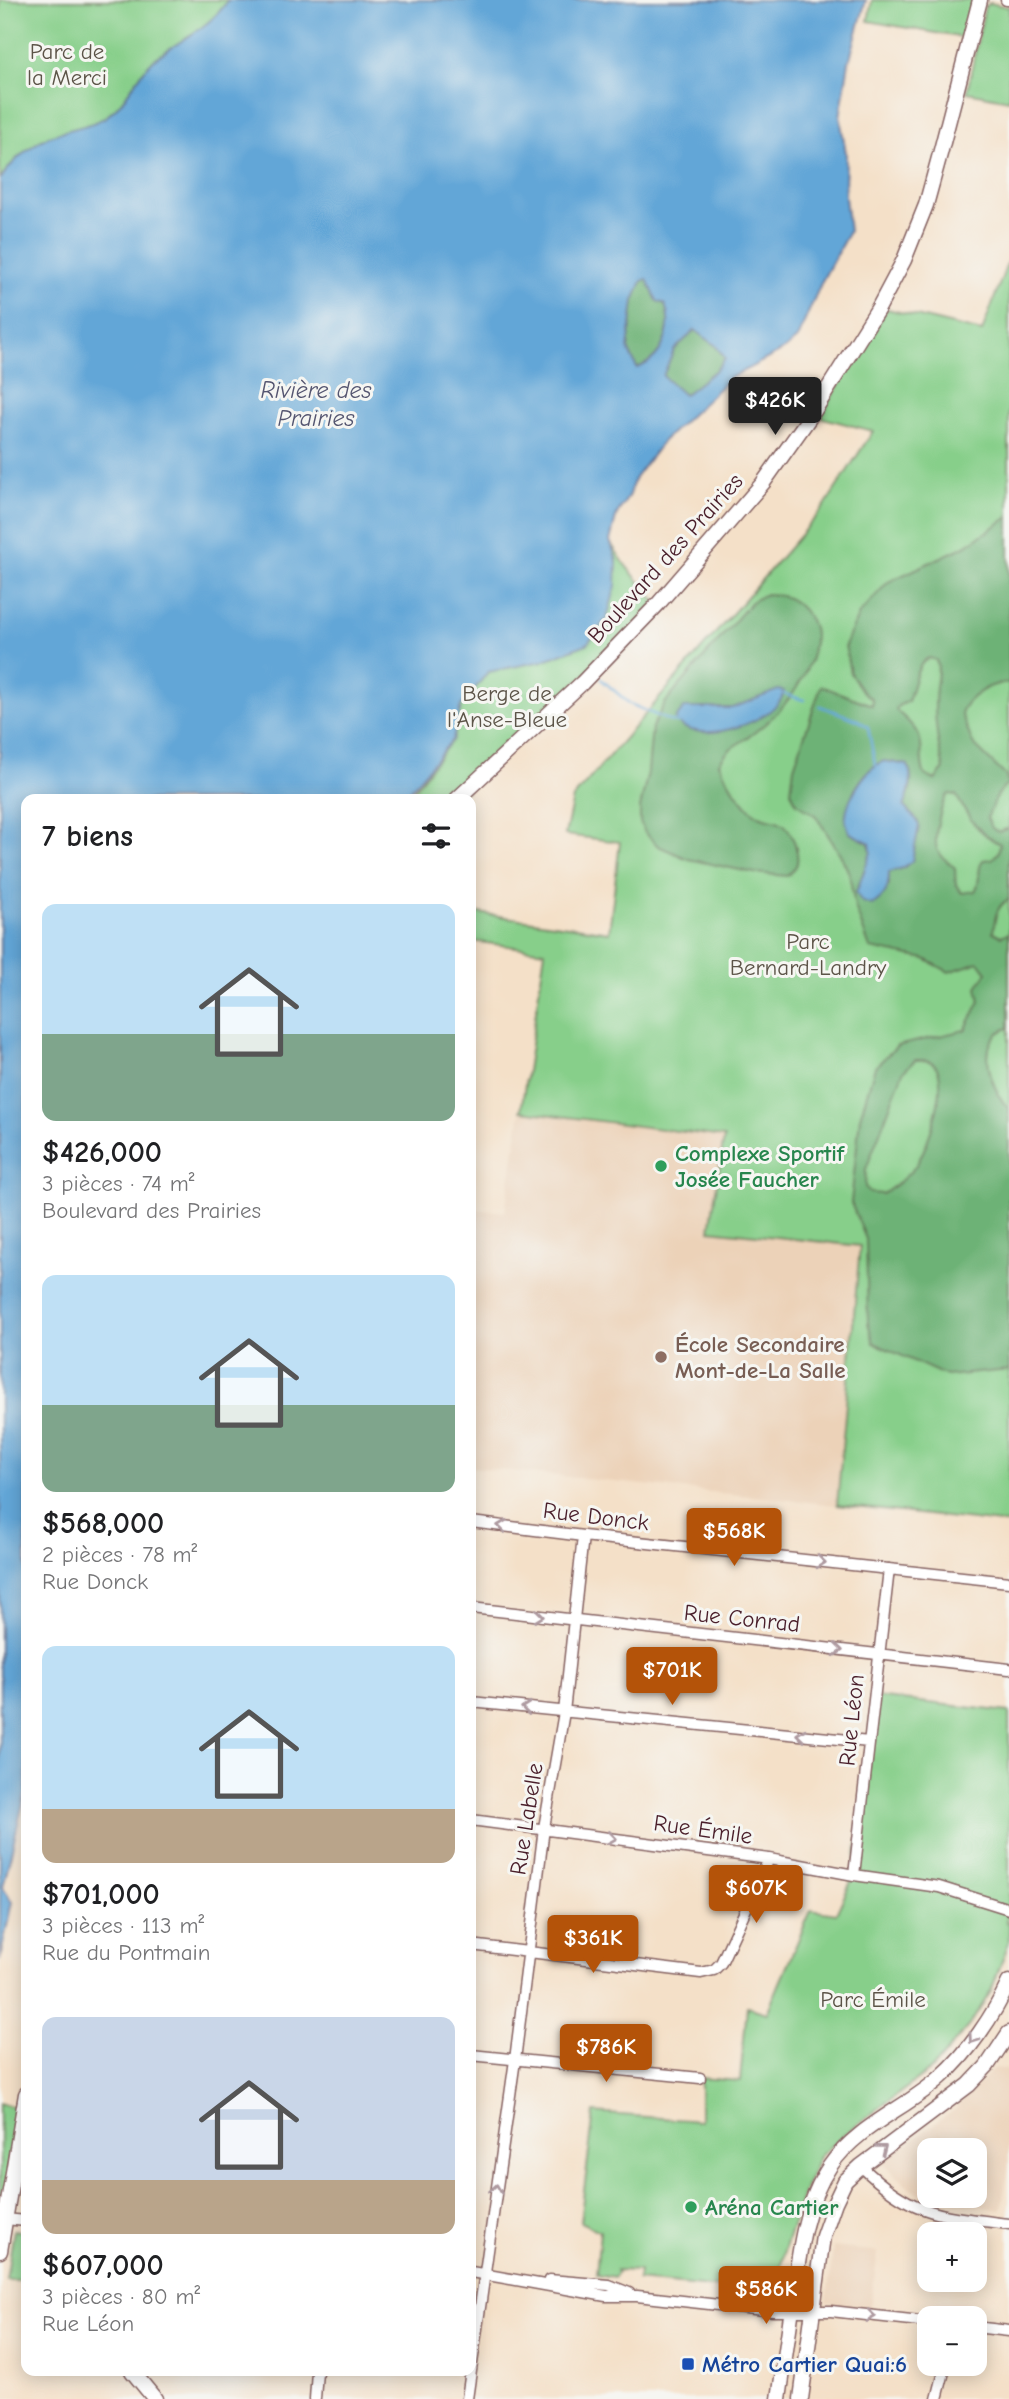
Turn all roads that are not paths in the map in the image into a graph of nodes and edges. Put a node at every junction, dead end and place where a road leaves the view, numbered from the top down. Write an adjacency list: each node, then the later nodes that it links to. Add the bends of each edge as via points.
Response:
1 (980, 0): 2 (street, Boulevard des Prairies, via 926,205 904,260 814,411 763,483 658,604 582,683)
2 (462, 794)
3 (476, 1523): 4 (street, Rue Donck, one-way to 3)
4 (583, 1536): 5 (street, Rue Donck, one-way to 5); 8 (street, Rue Labelle)
5 (889, 1569): 6 (street, Rue Donck); 9 (street, Rue Léon)
6 (1009, 1582)
7 (476, 1609): 8 (street, Rue Conrad, one-way to 8)
8 (572, 1620): 9 (street, Rue Conrad, one-way to 9); 12 (street, Rue Labelle)
9 (879, 1654): 10 (street, Rue Conrad); 13 (street, Rue Léon)
10 (1009, 1669)
11 (476, 1703): 12 (street, one-way to 11)
12 (564, 1712): 13 (street, one-way to 12); 15 (street, Rue Labelle)
13 (869, 1742): 17 (street, Rue Léon)
14 (476, 1821): 15 (street, Rue Émile)
15 (544, 1828): 16 (street, Rue Émile, one-way to 16); 20 (street, Rue Labelle)
16 (769, 1859): 17 (street, Rue Émile); 20 (street, via 714,1970 701,1973)
17 (854, 1875): 18 (street, Rue Émile, via 939,1887)
18 (1009, 1909)
19 (476, 1946): 20 (street)
20 (528, 1952): 24 (street, Rue Labelle)
21 (1009, 1982): 34 (street, one-way to 34, via 968,2046 941,2077 878,2120 830,2166 806,2223)
22 (1009, 2033): 27 (street, one-way to 22, via 969,2085)
23 (476, 2055): 24 (street)
24 (516, 2060): 25 (street); 33 (street, Rue Labelle, one-way to 24)
25 (700, 2078)
26 (21, 2131): 28 (street)
27 (862, 2166): 30 (street, via 881,2186 915,2207 940,2216); 35 (street, via 845,2182 828,2219)
28 (5, 2219): 29 (street); 31 (street)
29 (21, 2221)
30 (1009, 2224)
31 (0, 2251)
32 (476, 2273): 33 (street)
33 (485, 2274): 34 (street, via 587,2294); 39 (street, Rue Labelle)
34 (792, 2311): 35 (street); 47 (street)
35 (813, 2311): 36 (street, one-way to 36); 48 (street)
36 (917, 2321)
37 (987, 2329): 38 (street)
38 (1009, 2331)
39 (476, 2336)
40 (136, 2376): 44 (street)
41 (317, 2376): 45 (street)
42 (470, 2376): 46 (street, Rue Labelle)
43 (943, 2376): 49 (street)
44 (155, 2399)
45 (316, 2399)
46 (467, 2399)
47 (779, 2399)
48 (801, 2399)
49 (937, 2399)

